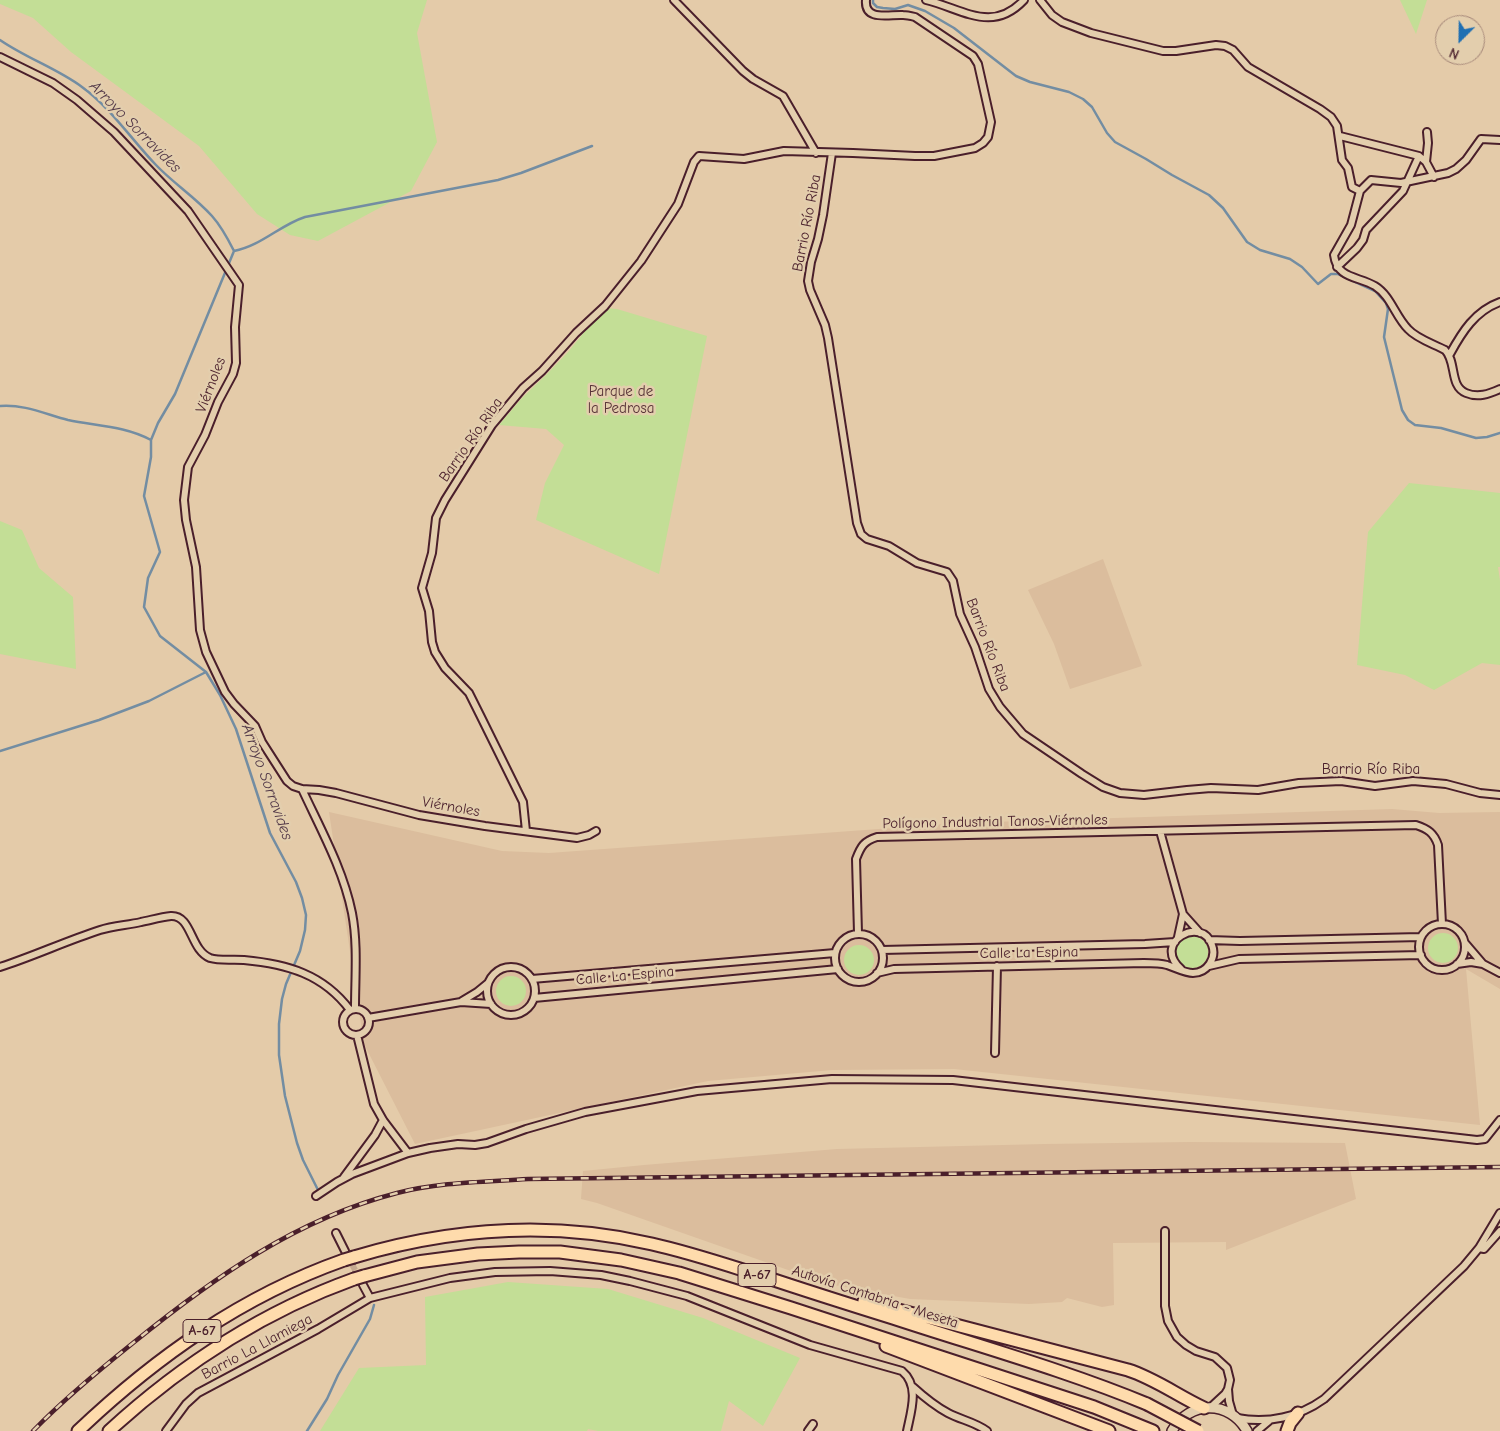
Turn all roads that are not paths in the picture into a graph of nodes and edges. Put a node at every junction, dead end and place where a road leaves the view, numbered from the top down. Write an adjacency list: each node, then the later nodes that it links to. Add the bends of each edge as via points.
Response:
1 (674, 0): 11 (street, Barrio Río Riba, via 743,71 783,96)
2 (866, 0): 10 (street, Barrio Río Riba, via 868,11 876,16 915,17 973,56 978,64 991,130 983,143 975,148 934,156)
3 (926, 0): 4 (street, via 968,14 995,17 1012,12)
4 (1024, 0)
5 (1040, 0): 8 (street, via 1062,22 1091,34 1163,51 1225,46 1248,67 1331,117)
6 (0, 57): 21 (street, Viérnoles, via 53,83 114,132 188,211 239,285 236,363 206,435 188,467 184,500 186,520 196,567 200,630 213,668 225,692 255,726 287,781)
7 (1427, 132): 13 (street)
8 (1340, 136): 12 (street); 16 (street, via 1342,160 1348,168 1352,187)
9 (1500, 140): 14 (street, via 1481,139 1456,169)
10 (832, 152): 11 (street, Barrio Río Riba); 22 (street, Barrio Río Riba, via 823,215 808,281 829,344 857,523 867,539 947,572 953,581 960,614 989,689 1023,734 1103,787 1120,793 1144,796 1195,789 1258,790 1299,782 1341,781 1375,786 1413,781 1446,784)
11 (816, 153): 23 (street, Barrio Río Riba, via 784,151 744,159 699,156 678,204 641,261 605,306 576,332 492,425 436,518 432,553 422,588 429,611 432,642 445,668 469,693 480,715 523,802)
12 (1419, 156): 13 (street); 15 (street)
13 (1426, 162): 14 (street)
14 (1434, 176): 15 (street)
15 (1408, 181): 16 (street, via 1371,180); 17 (street, via 1398,197 1366,230 1357,248)
16 (1360, 191): 17 (street, via 1351,225 1334,255)
17 (1337, 267): 19 (street, via 1375,286 1408,330)
18 (1500, 302): 19 (street, via 1478,314)
19 (1450, 354): 20 (street, via 1460,391 1484,396)
20 (1500, 389)
21 (302, 789): 23 (street, Viérnoles, via 336,793 426,816); 51 (street, Viérnoles, via 344,882 352,914 355,944)
22 (1500, 796)
23 (526, 831): 25 (street, Viérnoles, via 577,838)
24 (1160, 831): 26 (street); 27 (street, Polígono Industrial Tanos-Viérnoles, via 1416,825 1426,828 1435,835 1438,845); 28 (street, Polígono Industrial Tanos-Viérnoles, via 877,837 866,841 856,859)
25 (596, 832)
26 (1183, 914): 29 (street); 31 (street)
27 (1442, 924): 30 (street, via 1430,927); 33 (street, via 1459,931)
28 (858, 933): 34 (street, via 873,938); 35 (street, via 843,939)
29 (1200, 933): 31 (street, Calle La Espina, via 1188,932); 32 (street)
30 (1421, 937): 32 (street); 36 (street)
31 (1177, 939): 34 (street, Calle La Espina, via 1145,944); 43 (street, via 1172,954)
32 (1209, 940): 41 (street, via 1214,955)
33 (1465, 943): 37 (street, via 1465,951); 38 (street)
34 (882, 950): 44 (street, via 883,961)
35 (835, 953): 42 (street); 46 (street, Calle La Espina)
36 (1421, 955): 37 (street, via 1429,966 1436,968 1450,968); 41 (street, Calle La Espina, via 1239,959)
37 (1457, 964): 38 (street)
38 (1483, 964): 45 (street)
39 (0, 966): 51 (street, via 102,930 177,916 184,920 195,945 205,956 250,961 308,974)
40 (997, 966): 43 (street, Calle La Espina, via 1144,963); 44 (street, Calle La Espina, via 894,969); 54 (street)
41 (1209, 966): 43 (street, Calle La Espina, via 1198,973)
42 (838, 969): 44 (street, Calle La Espina, via 846,978 858,982 866,981); 48 (street, Calle La Espina)
43 (1181, 969)
44 (877, 973)
45 (1500, 973)
46 (532, 979): 47 (street, via 521,969 513,967 498,970); 48 (street)
47 (489, 982): 49 (street); 50 (street, via 487,990)
48 (534, 998): 50 (street, via 526,1010 511,1015)
49 (461, 1002): 50 (street); 52 (street)
50 (491, 1004)
51 (352, 1009): 52 (street, via 363,1011); 53 (street, via 344,1016 343,1025 348,1033)
52 (368, 1018): 53 (street, via 366,1030)
53 (357, 1035): 55 (street, via 374,1104)
54 (995, 1053)
55 (383, 1120): 57 (street); 58 (street, via 376,1135)
56 (1500, 1120): 57 (street, via 1485,1139 1472,1140 953,1080 832,1079 697,1090 586,1112 487,1143 458,1144)
57 (408, 1153): 58 (street)
58 (343, 1179): 59 (street)
59 (316, 1196)
60 (1500, 1213): 65 (street)
61 (1165, 1231): 71 (street, via 1165,1306 1168,1320 1186,1345 1223,1363 1230,1376)
62 (1500, 1231): 65 (street, via 1484,1249)
63 (336, 1234): 66 (street)
64 (653, 1244): 66 (highway, Autovía Cantabria - Meseta / A-67, via 588,1233 505,1230 427,1238); 72 (highway, via 670,1244 876,1305 1128,1370); 86 (highway, Autovía Cantabria - Meseta / A-67, bridge, via 1048,1368 1147,1404)
65 (1480, 1248): 73 (street, via 1456,1276 1330,1393)
66 (348, 1256): 77 (highway, Autovía Cantabria - Meseta / A-67, via 286,1283 219,1320 141,1374)
67 (360, 1280): 68 (street); 69 (highway, A-67, via 408,1264 457,1256 560,1252 661,1268); 78 (highway, A-67, via 300,1300 246,1328 172,1378)
68 (370, 1298): 70 (street, Barrio La Llamiega, via 450,1278 495,1272 550,1271 602,1275 687,1296 810,1345 902,1371); 79 (street, Barrio La Llamiega, via 198,1393)
69 (758, 1298): 83 (highway); 84 (highway, A-67, via 1078,1401)
70 (913, 1387): 81 (street); 82 (street, Barrio La Llamiega, via 927,1400)
71 (1228, 1389): 72 (street); 74 (street)
72 (1208, 1408): 74 (street); 85 (street, via 1192,1411)
73 (1298, 1413): 75 (street); 89 (highway)
74 (1235, 1416): 75 (street); 87 (street)
75 (1272, 1420): 88 (street)
76 (813, 1424): 80 (street)
77 (78, 1431)
78 (109, 1431)
79 (166, 1431)
80 (808, 1431)
81 (907, 1431)
82 (987, 1431)
83 (1109, 1431)
84 (1153, 1431)
85 (1172, 1431)
86 (1198, 1431)
87 (1247, 1431)
88 (1257, 1431)
89 (1287, 1431)

